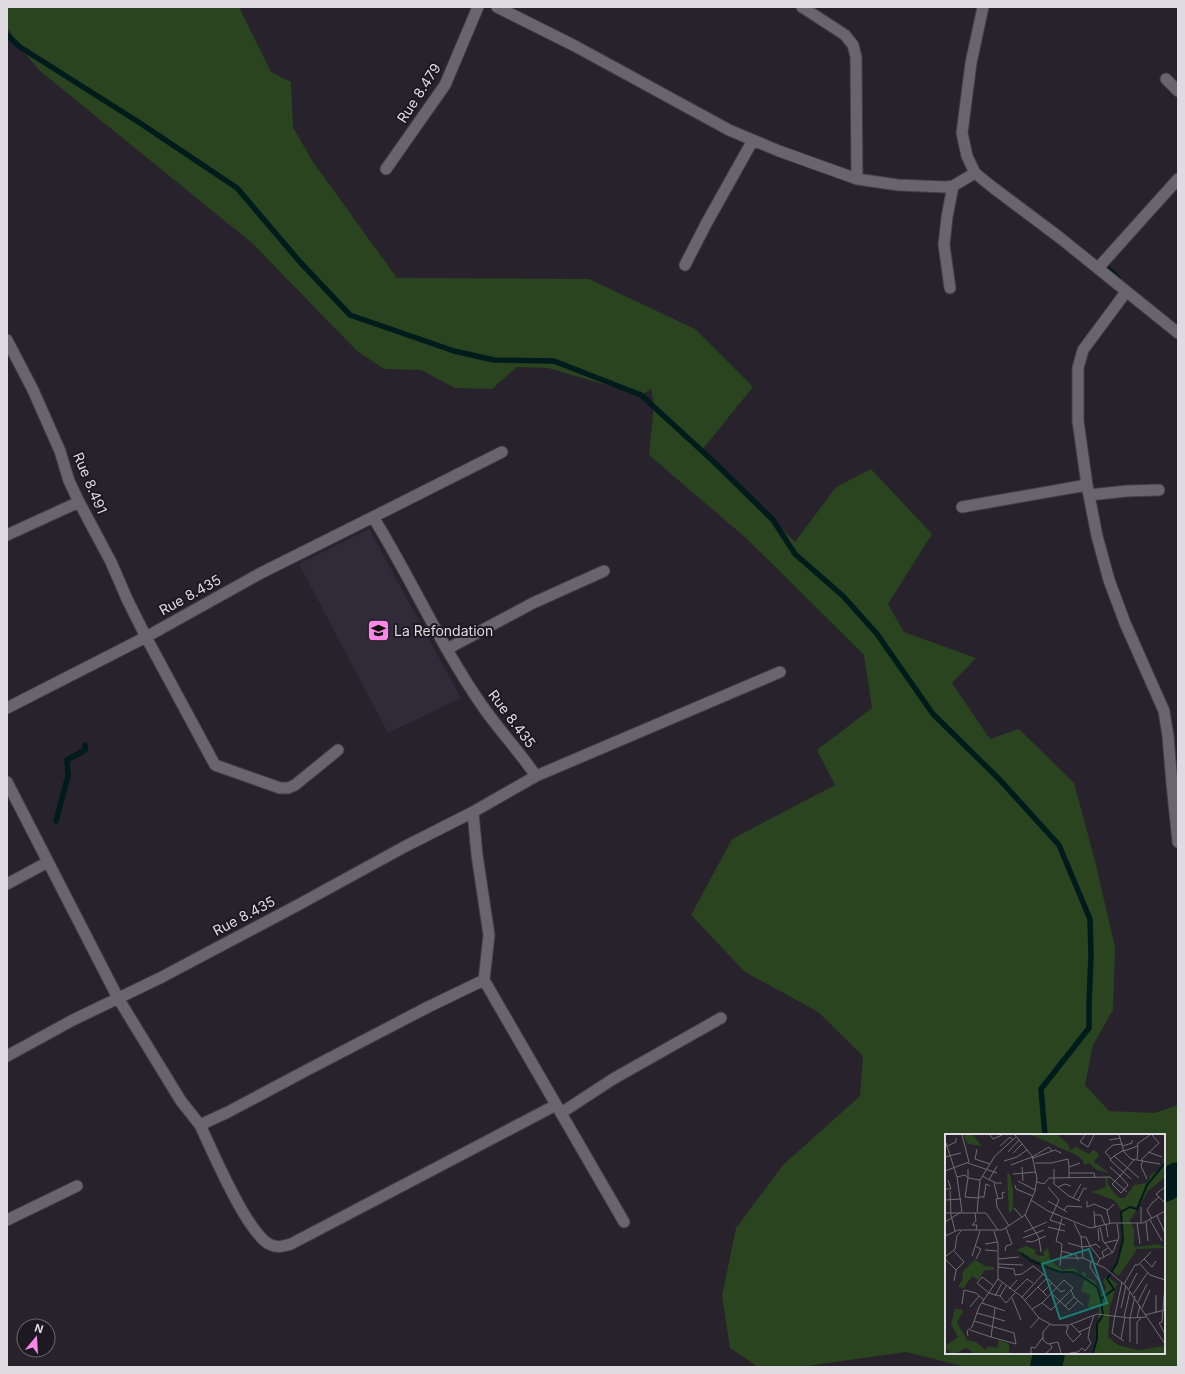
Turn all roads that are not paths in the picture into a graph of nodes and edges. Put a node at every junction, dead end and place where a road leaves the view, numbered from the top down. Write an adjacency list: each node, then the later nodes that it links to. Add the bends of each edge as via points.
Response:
1 (477, 7): 8 (street, Rue 8.479, via 445,85)
2 (497, 7): 7 (street, via 575,46 729,130)
3 (802, 7): 10 (street, via 845,35 853,45 856,57)
4 (984, 7): 9 (street, via 971,63 962,133 967,156)
5 (1166, 79): 6 (street)
6 (1178, 90)
7 (754, 140): 10 (street); 13 (street)
8 (386, 169)
9 (976, 173): 12 (street); 14 (street)
10 (857, 179): 12 (street, via 898,185)
11 (1178, 179): 14 (street)
12 (953, 186): 15 (street, via 944,245)
13 (685, 266)
14 (1098, 268): 16 (street)
15 (950, 288)
16 (1126, 292): 17 (street); 21 (street, via 1083,350 1078,368 1078,421)
17 (1178, 333)
18 (7, 340): 19 (street, Rue 8.491)
19 (11, 356): 23 (street, Rue 8.491, via 33,390)
20 (502, 452): 25 (street)
21 (1088, 490): 22 (street); 24 (street); 36 (street, via 1096,536 1109,580 1164,711)
22 (1159, 490)
23 (79, 502): 26 (street); 28 (street, Rue 8.491)
24 (962, 507)
25 (373, 517): 28 (street, Rue 8.435, via 260,573); 29 (street, Rue 8.435)
26 (7, 535)
27 (604, 571): 29 (street, via 533,603)
28 (146, 637): 31 (street, Rue 8.435); 32 (street, Rue 8.491, via 215,765 280,788 288,788)
29 (447, 649): 33 (street, Rue 8.435, via 481,704)
30 (780, 672): 33 (street)
31 (7, 708)
32 (338, 750)
33 (536, 776): 35 (street, Rue 8.435)
34 (7, 782): 37 (street)
35 (473, 812): 39 (street, via 489,935); 40 (street, Rue 8.435)
36 (1178, 842)
37 (48, 862): 38 (street); 40 (street)
38 (7, 884)
39 (484, 980): 43 (street); 44 (street)
40 (118, 998): 42 (street, Rue 8.435); 44 (street, via 181,1101)
41 (721, 1018): 43 (street)
42 (7, 1056)
43 (559, 1109): 44 (street, via 279,1248 269,1245 261,1238 241,1210); 47 (street)
44 (200, 1125)
45 (77, 1186): 46 (street)
46 (7, 1220)
47 (624, 1222)

